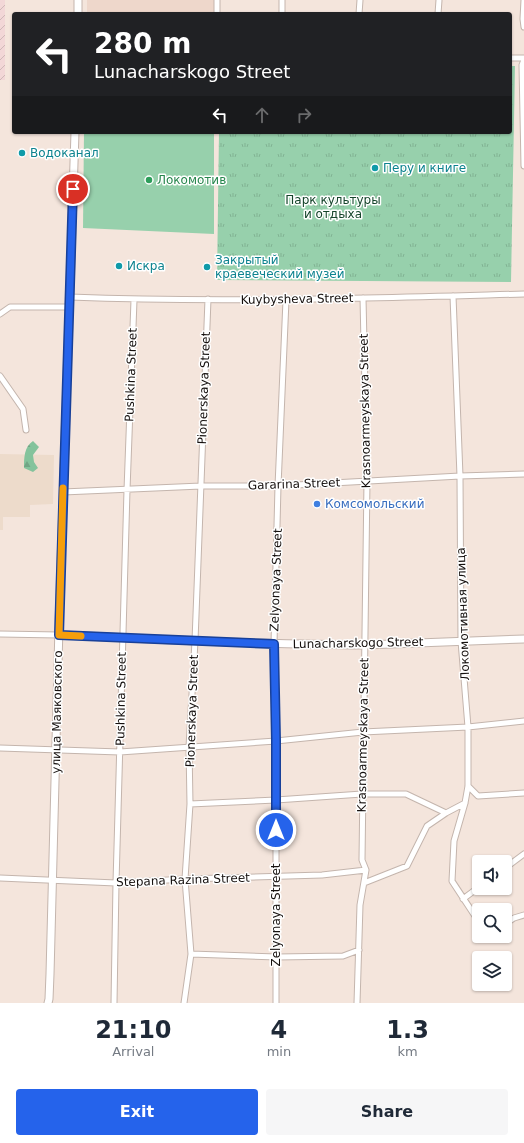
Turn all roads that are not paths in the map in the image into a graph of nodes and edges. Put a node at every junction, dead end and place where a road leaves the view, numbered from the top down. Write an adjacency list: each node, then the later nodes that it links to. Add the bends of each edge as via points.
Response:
1 (78, 0): 7 (main road)
2 (217, 0): 8 (street)
3 (282, 0): 9 (street)
4 (360, 0): 10 (street)
5 (439, 0): 11 (street)
6 (524, 0): 12 (street)
7 (78, 12)
8 (217, 12)
9 (282, 12)
10 (359, 12)
11 (438, 12)
12 (524, 27)
13 (512, 58): 14 (street)
14 (524, 59): 15 (street)
15 (523, 116): 17 (street)
16 (75, 134): 20 (main road, улица Маяковского)
17 (524, 166)
18 (524, 294): 19 (street, Kuybysheva Street)
19 (453, 296): 21 (street, Kuybysheva Street); 30 (street, Локомотивная улица)
20 (70, 297): 23 (street, Kuybysheva Street); 25 (main road, улица Маяковского)
21 (363, 298): 24 (street, Kuybysheva Street); 31 (street, Krasnoarmeyskaya Street)
22 (208, 299): 23 (street, Kuybysheva Street); 24 (street, Kuybysheva Street); 32 (street, Pionerskaya Street)
23 (134, 300): 34 (street, Pushkina Street)
24 (286, 300): 33 (street, Zelyonaya Street)
25 (69, 307): 26 (street, via 10,307); 35 (main road, улица Маяковского)
26 (0, 314)
27 (0, 376): 28 (street, via 22,409)
28 (26, 430)
29 (524, 474): 30 (street, Gararina Street)
30 (460, 476): 31 (street, Gararina Street); 41 (street, Локомотивная улица)
31 (367, 481): 33 (street, Gararina Street); 43 (street, Krasnoarmeyskaya Street)
32 (201, 486): 33 (street, Gararina Street); 34 (street, Gararina Street); 40 (street, Pionerskaya Street)
33 (278, 486): 42 (street, Zelyonaya Street)
34 (127, 490): 35 (street, Gararina Street); 38 (street, Pushkina Street)
35 (63, 492): 37 (main road, улица Маяковского)
36 (0, 634): 37 (street, Lunacharskogo Street)
37 (59, 635): 38 (main road, Lunacharskogo Street); 50 (main road, улица Маяковского)
38 (123, 637): 40 (main road, Lunacharskogo Street); 51 (street, Pushkina Street)
39 (524, 638): 41 (main road, Lunacharskogo Street)
40 (195, 640): 42 (main road, Lunacharskogo Street); 48 (street, Pionerskaya Street)
41 (461, 641): 43 (main road, Lunacharskogo Street); 45 (street, Локомотивная улица)
42 (274, 644): 43 (main road, Lunacharskogo Street); 47 (street, Zelyonaya Street)
43 (365, 645): 46 (street, Krasnoarmeyskaya Street)
44 (524, 721): 45 (street)
45 (468, 727): 46 (street); 52 (street, Локомотивная улица)
46 (363, 732): 47 (street); 54 (street, Krasnoarmeyskaya Street)
47 (276, 741): 48 (street); 55 (street, Zelyonaya Street)
48 (189, 747): 51 (street); 57 (street, Pionerskaya Street)
49 (0, 748): 50 (street)
50 (57, 750): 51 (street); 65 (main road, улица Маяковского)
51 (120, 752): 67 (street, Pushkina Street)
52 (468, 786): 53 (street, via 478,796); 56 (street, Локомотивная улица)
53 (524, 793)
54 (362, 794): 55 (street); 58 (street, via 406,794); 61 (street, Krasnoarmeyskaya Street, via 362,860)
55 (276, 800): 57 (street); 62 (street, Zelyonaya Street)
56 (465, 803): 58 (street); 69 (street, Локомотивная улица, via 454,841 452,882)
57 (190, 804): 64 (street, Pionerskaya Street)
58 (446, 813): 66 (street, via 427,826 407,866)
59 (524, 854): 60 (street)
60 (512, 863)
61 (366, 870): 62 (street, Stepana Razina Street, via 322,875); 66 (street, Krasnoarmeyskaya Street)
62 (276, 876): 64 (street, Stepana Razina Street); 75 (street, Zelyonaya Street)
63 (0, 878): 65 (street, Stepana Razina Street)
64 (185, 879): 67 (street, Stepana Razina Street); 74 (street, Pionerskaya Street)
65 (53, 880): 67 (street, Stepana Razina Street); 76 (main road, улица Маяковского)
66 (364, 882): 73 (street, Krasnoarmeyskaya Street, via 360,905)
67 (116, 883): 77 (street, Pushkina Street)
68 (472, 892): 69 (street)
69 (463, 899): 70 (street, Локомотивная улица)
70 (472, 912)
71 (524, 915): 72 (street)
72 (512, 919)
73 (359, 950): 75 (street, via 343,956); 80 (street, Krasnoarmeyskaya Street)
74 (191, 954): 75 (street); 78 (street, Pionerskaya Street)
75 (276, 957): 79 (street, Zelyonaya Street)
76 (48, 1003)
77 (114, 1003)
78 (184, 1003)
79 (276, 1003)
80 (357, 1003)

